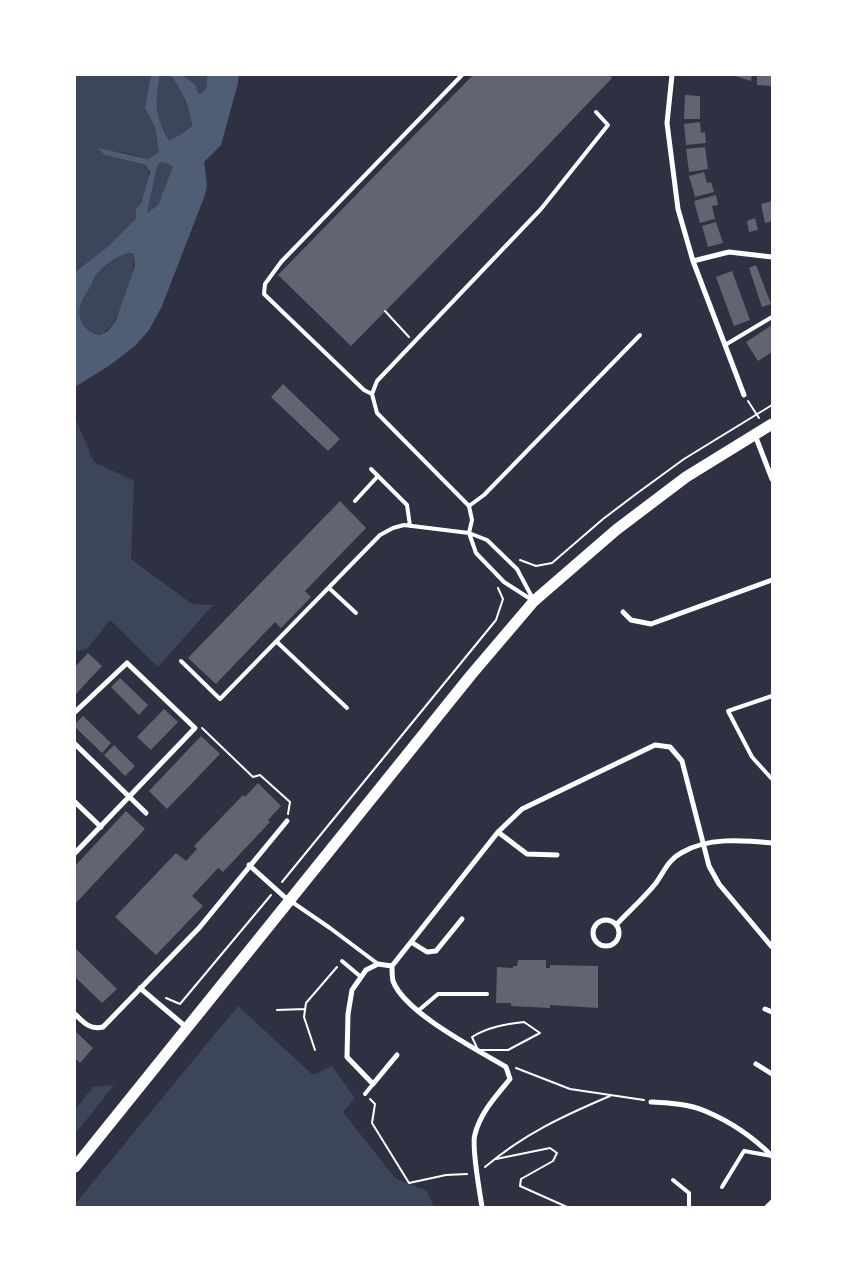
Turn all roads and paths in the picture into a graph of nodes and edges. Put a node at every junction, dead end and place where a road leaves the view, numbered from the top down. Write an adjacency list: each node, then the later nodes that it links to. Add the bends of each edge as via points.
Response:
1 (462, 75): 11 (lane, via 281,262 265,284 264,294 364,390)
2 (672, 75): 5 (street, via 667,122 678,209)
3 (596, 112): 9 (lane, via 608,125 540,209)
4 (772, 256): 5 (street, via 730,252)
5 (693, 261): 10 (street)
6 (385, 311): 9 (path, via 408,335)
7 (772, 317): 10 (lane)
8 (640, 335): 21 (lane, via 484,495)
9 (412, 344): 11 (lane, via 377,381)
10 (724, 345): 12 (street)
11 (372, 394): 21 (lane, via 377,413)
12 (744, 395): 14 (path)
13 (772, 405): 14 (path)
14 (756, 414): 15 (path); 24 (path, via 636,494 552,563 536,566)
15 (769, 427): 16 (main road)
16 (755, 435): 19 (street); 28 (main road, via 686,477 616,530)
17 (371, 469): 18 (lane)
18 (378, 476): 20 (lane); 22 (lane, via 407,505)
19 (772, 478)
20 (355, 502)
21 (469, 506): 23 (lane, via 472,520)
22 (410, 526): 23 (lane); 27 (lane, via 393,528 380,535)
23 (469, 533): 28 (lane, via 476,553 488,566 504,582); 28 (lane, via 487,540 517,569)
24 (520, 560)
25 (772, 580): 29 (street, via 651,624 631,620)
26 (495, 583): 50 (path, via 503,599 496,620)
27 (329, 588): 30 (lane); 31 (lane)
28 (534, 601): 51 (main road)
29 (623, 612)
30 (356, 614)
31 (277, 642): 32 (lane, via 220,699); 34 (lane)
32 (181, 661)
33 (772, 696): 38 (lane, via 728,711 752,757)
34 (347, 708)
35 (75, 712): 36 (street, via 127,663)
36 (195, 728): 39 (street); 42 (path, via 204,728 253,777 260,775 290,802)
37 (75, 744): 39 (street)
38 (772, 779)
39 (129, 797): 41 (street); 43 (street)
40 (75, 802): 43 (street)
41 (146, 813)
42 (287, 821): 49 (street)
43 (100, 827): 47 (street)
44 (498, 832): 46 (street, via 522,809 655,745 670,747 682,761); 48 (street, via 528,854); 54 (street)
45 (772, 843): 46 (street, via 740,840)
46 (704, 844): 53 (street, via 681,853 667,865 656,882); 55 (street, via 709,866 719,884)
47 (75, 853)
48 (557, 855)
49 (249, 865): 50 (street); 60 (street, via 199,928)
50 (276, 889): 51 (street); 62 (path, via 180,1004)
51 (290, 901): 57 (lane); 69 (main road)
52 (462, 919): 54 (street, via 436,951 427,952)
53 (616, 925): 53 (street, via 618,933 614,943 606,946 596,941 593,933 596,925 608,921)
54 (411, 942): 58 (street)
55 (772, 947)
56 (342, 961): 59 (lane); 63 (path)
57 (378, 964): 58 (street); 59 (street, via 366,970)
58 (392, 966): 66 (street, via 393,980 402,997)
59 (361, 977): 76 (street, via 352,990 347,1057)
60 (140, 988): 68 (street, via 103,1027 87,1026); 69 (street)
61 (487, 994): 66 (lane, via 438,994)
62 (165, 998)
63 (305, 1009): 65 (path); 70 (path, via 304,1016)
64 (765, 1009): 67 (street)
65 (277, 1010)
66 (419, 1010): 71 (street, via 438,1026)
67 (772, 1012)
68 (75, 1014)
69 (187, 1027): 82 (main road)
70 (315, 1050)
71 (478, 1050): 71 (path, via 508,1050 540,1033 524,1022 502,1025 472,1037); 74 (street)
72 (397, 1055): 76 (street)
73 (756, 1064): 75 (street)
74 (506, 1066): 78 (path, via 570,1089); 83 (street, via 510,1079 486,1109 474,1136)
75 (772, 1074)
76 (373, 1084): 77 (lane)
77 (365, 1094): 83 (path, via 375,1104 372,1123 408,1183 446,1175)
78 (610, 1096): 79 (path); 81 (path, via 548,1124)
79 (651, 1102): 80 (street, via 704,1110 753,1138)
80 (772, 1156): 85 (lane, via 744,1150)
81 (493, 1160): 83 (path); 88 (path, via 550,1148 557,1154 553,1160 521,1180 520,1186)
82 (75, 1167)
83 (477, 1174): 87 (street)
84 (673, 1180): 89 (lane, via 689,1193)
85 (722, 1187)
86 (772, 1202): 90 (street)
87 (482, 1207)
88 (567, 1207)
89 (688, 1207)
90 (767, 1207)

